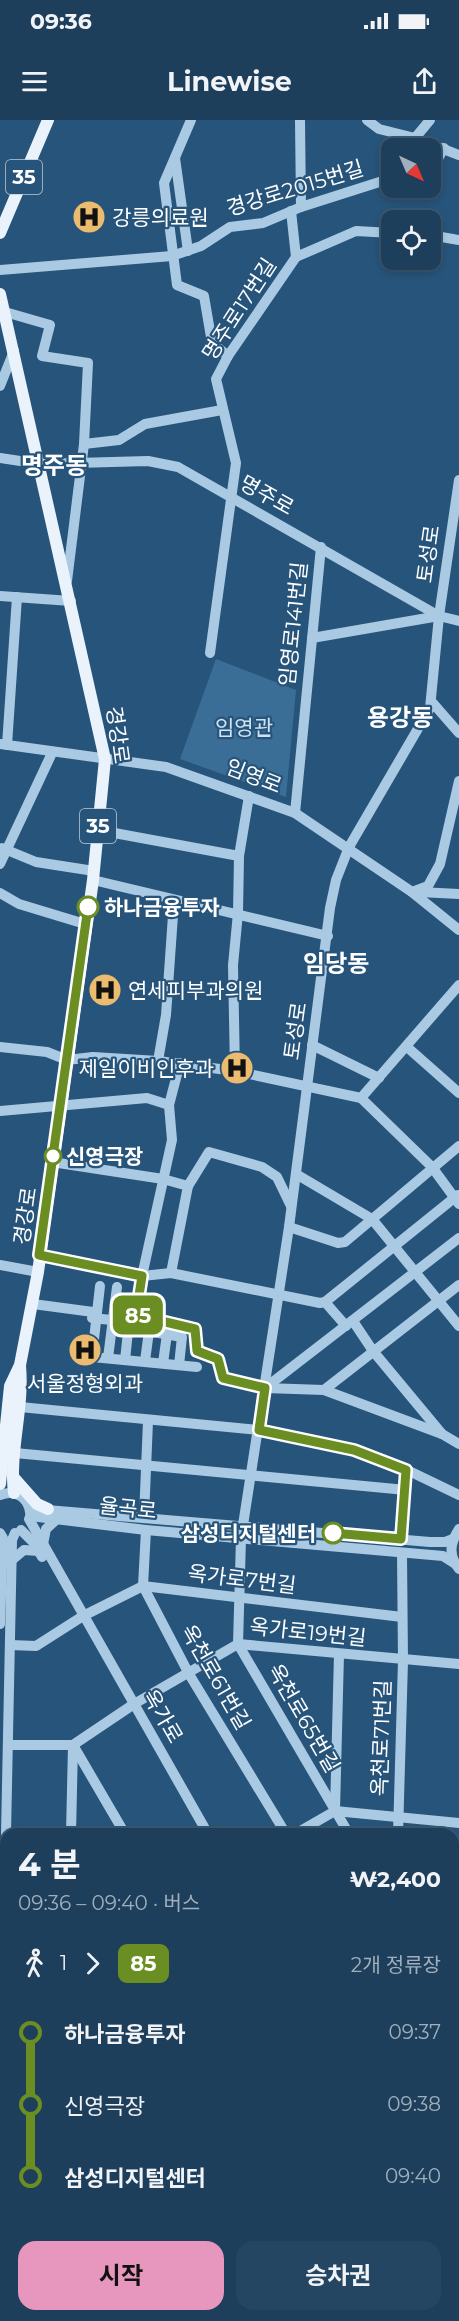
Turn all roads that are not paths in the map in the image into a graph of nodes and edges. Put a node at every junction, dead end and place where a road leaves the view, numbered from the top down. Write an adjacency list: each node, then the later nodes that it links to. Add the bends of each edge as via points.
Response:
1 (48, 120): 15 (main road, 35)
2 (191, 120): 11 (street)
3 (300, 120): 13 (street, 명주로17번길)
4 (368, 120): 6 (street, via 379,129)
5 (430, 120): 6 (street)
6 (415, 138)
7 (441, 147): 8 (street)
8 (444, 148): 9 (street); 10 (street)
9 (441, 153)
10 (459, 154)
11 (175, 158): 18 (street); 19 (street, via 164,183)
12 (381, 182): 13 (street, 경강로2015번길)
13 (296, 209): 18 (street, 경강로2015번길, via 263,223 230,227); 20 (street, 명주로17번길)
14 (381, 232): 20 (street, via 356,231)
15 (0, 233)
16 (441, 237): 17 (street)
17 (459, 240)
18 (188, 251): 19 (street, 경강로2015번길)
19 (172, 256): 21 (street, 경강로2015번길); 25 (street, via 177,285 204,296 212,342)
20 (296, 257): 25 (street, 명주로17번길)
21 (0, 270)
22 (0, 294): 23 (main road, 경강로 / 35)
23 (5, 312): 24 (main road, 경강로 / 35); 28 (street, via 50,325 42,356 88,363)
24 (14, 351): 26 (street); 31 (main road, 경강로 / 35)
25 (228, 356): 27 (street, 명주로17번길, via 216,379)
26 (0, 386)
27 (222, 410): 28 (street, via 145,424 119,440); 33 (street, 명주로17번길, via 237,463)
28 (84, 444): 30 (street)
29 (0, 459): 31 (street, 명주로)
30 (82, 463): 31 (street, 명주로); 33 (street, 명주로, via 148,461 178,467); 35 (street)
31 (40, 464): 35 (main road, 경강로 / 35)
32 (459, 480): 39 (street, 토성로)
33 (232, 498): 34 (street, 명주로); 42 (street, 명주로17번길)
34 (321, 548): 39 (street, 명주로); 41 (street, 임영로141번길)
35 (67, 581): 38 (main road, 경강로 / 35)
36 (0, 596): 37 (street)
37 (17, 597): 38 (street); 45 (street)
38 (71, 601): 47 (main road, 경강로 / 35)
39 (439, 615): 40 (street, 명주로); 41 (street); 43 (street, 토성로)
40 (459, 621)
41 (312, 638): 50 (street, 임영로141번길)
42 (210, 653)
43 (431, 701): 44 (street); 52 (street, 토성로)
44 (459, 733)
45 (3, 745): 46 (street, 임영로)
46 (52, 753): 47 (street, 임영로); 53 (street)
47 (105, 759): 49 (street, 임영로, via 166,766); 51 (main road, 경강로 / 35)
48 (459, 781): 57 (street, via 440,864 428,886)
49 (249, 796): 50 (street, 임영로); 54 (street)
50 (295, 813): 52 (street, 임영로)
51 (98, 830): 54 (street); 56 (main road, 경강로 / 35)
52 (349, 847): 57 (street, 임영로); 64 (street, 토성로, via 336,880)
53 (3, 849): 55 (street); 56 (street)
54 (239, 856): 61 (street)
55 (0, 864)
56 (93, 876): 60 (street); 62 (main road, 경강로 / 35)
57 (412, 892): 59 (street); 63 (street, 임영로)
58 (0, 893): 62 (street, via 19,904)
59 (459, 894)
60 (174, 901): 61 (street); 70 (street, via 166,1015)
61 (238, 913): 64 (street); 72 (street, via 233,965)
62 (85, 924): 69 (main road, 경강로 / 35)
63 (459, 930)
64 (328, 936): 66 (street, 토성로)
65 (459, 985): 68 (street)
66 (312, 1045): 73 (street); 74 (street, 토성로)
67 (0, 1047): 69 (street, via 47,1052)
68 (407, 1047): 73 (street); 75 (street)
69 (67, 1060): 70 (street, via 93,1057); 78 (main road, 경강로 / 35)
70 (158, 1061): 71 (street)
71 (180, 1064): 72 (street); 77 (street)
72 (235, 1071): 74 (street)
73 (379, 1078): 76 (street)
74 (307, 1085): 76 (street); 83 (street, 토성로)
75 (459, 1094)
76 (361, 1098): 82 (street)
77 (169, 1105): 78 (street, via 147,1098); 84 (street, via 172,1140)
78 (60, 1106): 79 (street); 81 (main road, 경강로 / 35)
79 (0, 1111)
80 (459, 1146): 82 (street)
81 (52, 1162): 84 (street); 92 (main road, 경강로 / 35)
82 (432, 1167): 86 (street); 88 (street)
83 (296, 1174): 87 (street, 토성로); 88 (street)
84 (163, 1179): 85 (street); 97 (street)
85 (188, 1186): 87 (street, via 209,1152 262,1167 277,1177); 96 (street)
86 (457, 1199): 91 (street)
87 (291, 1206): 89 (street, 토성로)
88 (372, 1219): 89 (street, via 345,1242 338,1243); 91 (street)
89 (289, 1227): 102 (street, 토성로)
90 (459, 1238): 95 (street)
91 (394, 1245): 95 (street); 104 (street)
92 (39, 1255): 94 (main road, 경강로 / 35); 97 (street)
93 (0, 1265): 94 (street)
94 (38, 1272): 105 (main road, 경강로 / 35)
95 (415, 1272): 103 (street); 109 (street)
96 (171, 1273): 97 (street); 102 (street)
97 (142, 1276): 122 (street, via 136,1315 195,1329 197,1351 218,1359 223,1378)
98 (459, 1285): 103 (street)
99 (100, 1286): 106 (street)
100 (117, 1287): 107 (street)
101 (133, 1289): 108 (street)
102 (278, 1293): 104 (street); 122 (street, 토성로)
103 (438, 1300): 110 (street); 113 (street)
104 (325, 1302): 109 (street)
105 (33, 1304): 106 (street, via 93,1312 92,1318); 118 (main road, 경강로 / 35)
106 (96, 1319): 107 (street); 114 (street, via 92,1357)
107 (112, 1319): 108 (street); 114 (street)
108 (130, 1322): 111 (street, via 130,1329); 115 (street)
109 (349, 1324): 113 (street); 122 (street)
110 (459, 1326)
111 (149, 1331): 112 (street); 116 (street)
112 (167, 1334): 117 (street); 119 (street, via 182,1337)
113 (373, 1351): 123 (street); 127 (street)
114 (108, 1358): 115 (street)
115 (125, 1359): 116 (street)
116 (145, 1361): 117 (street)
117 (163, 1363): 119 (street)
118 (20, 1365): 121 (main road, 경강로 / 35); 124 (main road, 경강로 / 35)
119 (179, 1365): 120 (street)
120 (197, 1367)
121 (5, 1386): 133 (main road, 경강로 / 35)
122 (265, 1388): 123 (street); 126 (street, 토성로)
123 (324, 1390): 127 (street)
124 (20, 1407): 125 (street); 129 (main road, 경강로 / 35)
125 (148, 1421): 126 (street); 130 (street)
126 (259, 1430): 131 (street, via 354,1450); 132 (street, 토성로)
127 (441, 1434): 128 (street)
128 (459, 1444)
129 (15, 1453): 130 (street); 133 (main road, 경강로 / 35)
130 (145, 1467): 132 (street); 140 (street)
131 (406, 1470): 134 (street); 137 (street)
132 (251, 1477): 134 (street); 142 (street, 토성로)
133 (4, 1478): 135 (main road, 경강로 / 35); 138 (main road)
134 (406, 1490): 148 (street)
135 (14, 1493): 136 (street); 139 (street, via 21,1496)
136 (0, 1495)
137 (459, 1495)
138 (48, 1509): 139 (street); 140 (street)
139 (29, 1514): 141 (street, 율곡로); 145 (street); 149 (street, 옥가로)
140 (144, 1516): 142 (street)
141 (57, 1519): 143 (street, 율곡로); 149 (street, via 46,1529)
142 (243, 1525): 147 (street, 토성로); 148 (street)
143 (146, 1530): 147 (street, 율곡로); 153 (street)
144 (0, 1532): 145 (street); 151 (street)
145 (18, 1532): 149 (street, 옥가로); 151 (street)
146 (457, 1532): 148 (street, via 445,1542); 152 (street, via 451,1547)
147 (241, 1538): 150 (street, 율곡로); 154 (street)
148 (401, 1539)
149 (41, 1547): 151 (street); 155 (street, 옥가로, via 80,1604)
150 (402, 1554): 152 (street, 율곡로, via 443,1557); 156 (street, 옥천로71번길)
151 (5, 1560): 157 (street); 159 (street)
152 (457, 1566)
153 (143, 1586): 154 (street, 옥가로7번길); 155 (street); 163 (street, 옥천로61번길)
154 (240, 1599): 156 (street, 옥가로7번길); 158 (street)
155 (83, 1616): 159 (street, via 36,1646); 164 (street, 옥가로)
156 (402, 1617): 161 (street, 옥천로71번길)
157 (0, 1624)
158 (238, 1644): 160 (street, 옥가로19번길); 163 (street, 옥가로19번길); 167 (street, 옥천로65번길)
159 (10, 1645): 165 (street)
160 (339, 1654): 161 (street, 옥가로19번길); 167 (street)
161 (403, 1660): 162 (street, 옥가로19번길); 168 (street, 옥천로71번길)
162 (459, 1664)
163 (189, 1674): 164 (street, 옥가로19번길); 174 (street, 옥천로61번길)
164 (134, 1704): 166 (street, 옥가로19번길); 173 (street, 옥가로)
165 (8, 1745): 166 (street); 170 (street)
166 (73, 1745): 171 (street); 172 (street)
167 (335, 1811): 168 (street); 175 (street); 176 (street, 옥천로65번길)
168 (398, 1815): 169 (street); 177 (street, 옥천로71번길)
169 (459, 1823)
170 (6, 1828)
171 (71, 1828)
172 (121, 1828)
173 (205, 1828)
174 (282, 1828)
175 (305, 1828)
176 (345, 1828)
177 (398, 1828)

